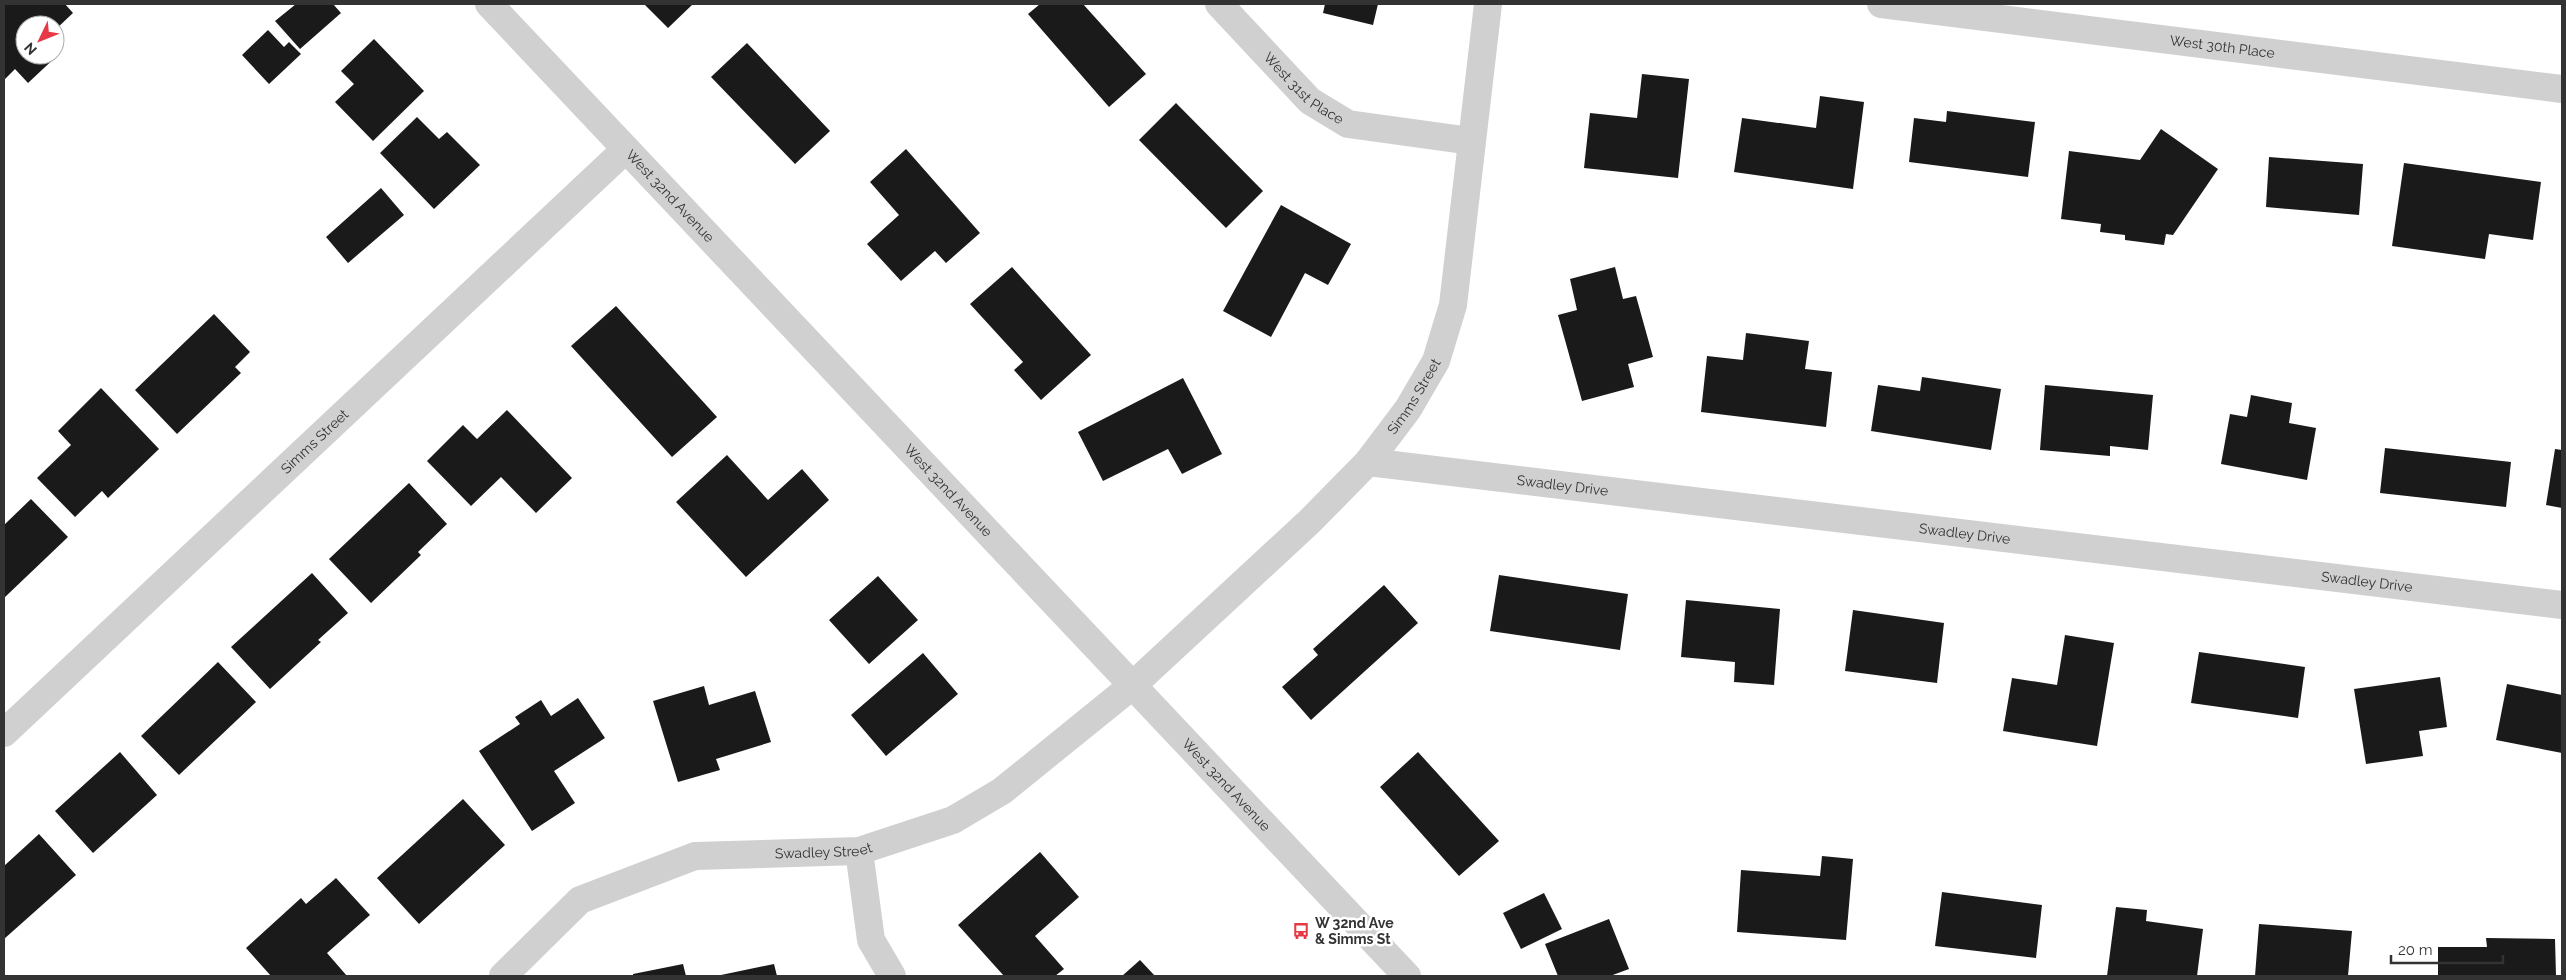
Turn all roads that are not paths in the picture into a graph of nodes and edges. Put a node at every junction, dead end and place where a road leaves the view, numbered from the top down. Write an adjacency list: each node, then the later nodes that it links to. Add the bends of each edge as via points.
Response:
1 (489, 4): 7 (street, West 32nd Avenue)
2 (1219, 4): 6 (street, West 31st Place, via 1310,101 1348,124)
3 (1488, 4): 6 (street, Simms Street)
4 (1881, 4): 5 (street, West 30th Place)
5 (2562, 88)
6 (1471, 142): 8 (street, Simms Street, via 1452,306 1436,360 1408,409)
7 (626, 149): 10 (street, West 32nd Avenue); 11 (street, Simms Street)
8 (1368, 462): 9 (street, Swadley Drive); 10 (street, Simms Street, via 1310,521)
9 (2562, 604)
10 (1133, 685): 12 (street, Swadley Street, via 1002,791 952,820); 15 (street, West 32nd Avenue)
11 (4, 733)
12 (859, 851): 13 (street, Swadley Street, via 695,856 580,900); 14 (street, via 871,940)
13 (503, 976)
14 (892, 976)
15 (1407, 976)

